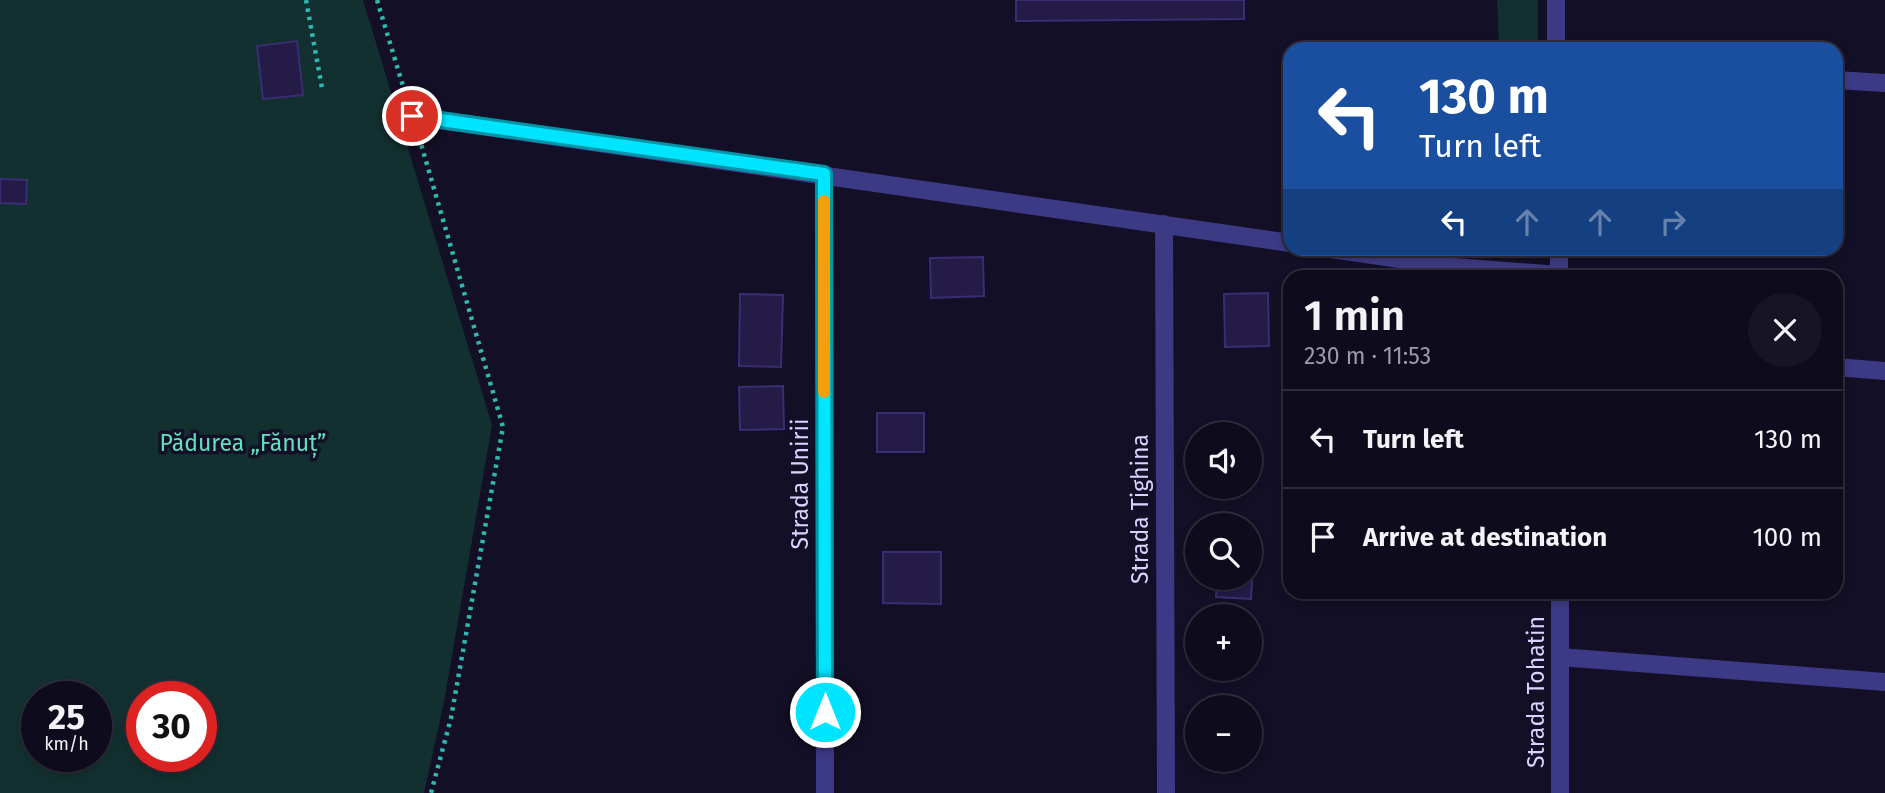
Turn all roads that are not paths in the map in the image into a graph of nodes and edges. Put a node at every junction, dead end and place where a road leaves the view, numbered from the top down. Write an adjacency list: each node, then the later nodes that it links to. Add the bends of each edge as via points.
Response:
1 (1556, 0): 2 (street)
2 (1556, 42)
3 (1843, 80): 4 (street)
4 (1885, 83)
5 (412, 116): 6 (street)
6 (824, 174): 7 (street); 16 (street, Strada Unirii)
7 (1164, 224): 8 (street); 17 (street, Strada Tighina)
8 (1283, 242)
9 (1379, 256): 10 (street)
10 (1489, 270)
11 (1843, 368): 12 (street)
12 (1885, 371)
13 (1560, 599): 14 (street, Strada Tohatin)
14 (1560, 656): 15 (street); 18 (street, Strada Tohatin)
15 (1885, 682)
16 (825, 793)
17 (1166, 793)
18 (1560, 793)

